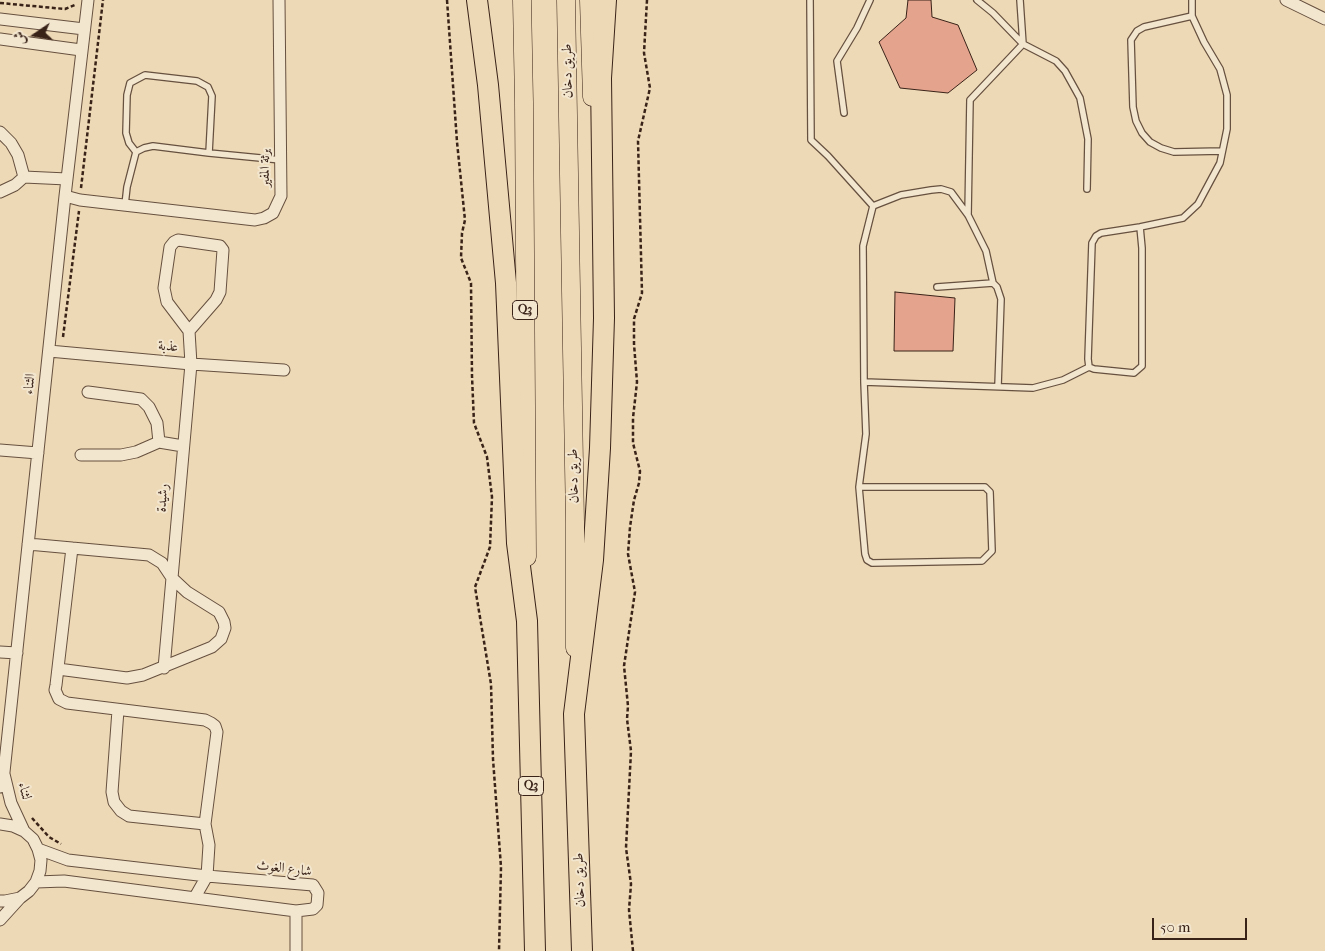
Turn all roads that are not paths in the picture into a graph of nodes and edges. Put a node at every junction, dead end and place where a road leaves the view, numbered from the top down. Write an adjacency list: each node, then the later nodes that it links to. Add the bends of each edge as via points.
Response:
1 (88, 0): 17 (street, الثناء)
2 (279, 0): 26 (street, برثة المفير)
3 (477, 0): 56 (highway, via 506,283 517,543)
4 (522, 0): 56 (main road, Q3)
5 (566, 0): 62 (main road, طريق دخان, via 575,522)
6 (589, 0): 35 (main road, via 594,180)
7 (606, 0): 35 (highway, via 601,78)
8 (810, 0): 33 (lane, via 811,140)
9 (870, 0): 21 (lane, via 837,62)
10 (977, 0): 19 (lane)
11 (1020, 0): 19 (lane)
12 (1192, 0): 14 (lane)
13 (1286, 0): 16 (street)
14 (1192, 16): 23 (lane, via 1220,69 1227,95 1227,129); 23 (lane, via 1144,26 1131,40 1136,121 1150,142 1160,148 1174,152)
15 (0, 18): 17 (street)
16 (1325, 19)
17 (84, 29): 20 (street, الثناء)
18 (0, 39): 20 (street)
19 (1023, 44): 29 (lane, via 1056,61 1066,70 1080,98 1088,139); 34 (lane, via 970,100)
20 (81, 50): 28 (street, الثناء)
21 (844, 113)
22 (0, 132): 27 (street, via 18,155)
23 (1222, 151): 36 (lane, via 1220,163 1190,213 1183,218)
24 (136, 152): 25 (lane, via 153,146); 25 (lane, via 126,133 127,95 130,83 145,75 197,81 208,88 212,96); 32 (lane)
25 (209, 153): 26 (lane)
26 (281, 160): 32 (street, برثة المفير, via 281,196 272,212 264,218 255,220)
27 (24, 176): 28 (street); 30 (street)
28 (68, 179): 31 (street, الثناء)
29 (1087, 189)
30 (0, 192)
31 (65, 196): 32 (street, برثة المفير); 40 (street, الثناء)
32 (125, 205)
33 (873, 206): 34 (lane, via 902,195 941,189 951,192); 44 (lane, via 863,246)
34 (968, 215): 37 (lane, via 986,251)
35 (603, 222): 62 (highway, via 604,318 593,560)
36 (1140, 227): 42 (lane, via 1102,233 1092,243); 42 (lane, via 1142,366 1134,373)
37 (993, 283): 38 (lane); 45 (lane, via 1001,299)
38 (937, 287)
39 (189, 331): 39 (street, via 220,292 223,250 220,246 178,240 170,247 164,288 167,302); 41 (street, رشيدة)
40 (49, 351): 41 (street, عذبة); 50 (street, الثناء)
41 (190, 364): 43 (street, عذبة); 48 (street, رشيدة)
42 (1090, 367): 45 (lane, via 1063,380 1033,388)
43 (284, 370)
44 (864, 382): 45 (lane); 52 (lane, via 866,434)
45 (998, 386)
46 (88, 392): 47 (street, via 141,399 150,406)
47 (159, 442): 48 (street); 51 (street, via 121,455)
48 (183, 446): 55 (street, رشيدة)
49 (0, 450): 50 (street)
50 (38, 453): 53 (street, الثناء)
51 (81, 455)
52 (859, 487): 52 (lane, via 864,554 872,563 982,561 992,552 990,492 986,486)
53 (28, 544): 54 (street); 58 (street, الثناء)
54 (72, 548): 55 (street, via 149,555 162,563); 60 (street)
55 (172, 578): 59 (street, رشيدة); 59 (street, via 219,612 225,628 221,639 212,647)
56 (527, 621): 77 (highway, Q3)
57 (0, 652): 58 (street)
58 (16, 653): 63 (street, الثناء)
59 (164, 668): 60 (street, via 127,678)
60 (58, 669): 61 (street, via 55,690 62,702)
61 (118, 710): 66 (street, via 112,792 120,811 129,816); 66 (street, via 205,720 215,726 217,732)
62 (574, 714): 78 (highway, طريق دخان)
63 (4, 772): 64 (street, لثناء); 67 (street, لثناء, via 11,803)
64 (0, 787)
65 (0, 824): 67 (street)
66 (204, 824): 69 (street, via 209,845)
67 (24, 831): 68 (street, لثناء)
68 (38, 849): 69 (street, شارع الغوث, via 68,860); 70 (street, via 40,866)
69 (207, 876): 71 (street); 74 (street, شارع الغوث, via 313,885 318,893 317,905 310,910)
70 (36, 882): 71 (street, شارع الغوث, via 64,881); 72 (street)
71 (195, 897): 74 (street, شارع الغوث)
72 (20, 898): 73 (street); 75 (street)
73 (0, 901)
74 (296, 911): 76 (street)
75 (0, 920)
76 (296, 951)
77 (535, 951)
78 (582, 951)

